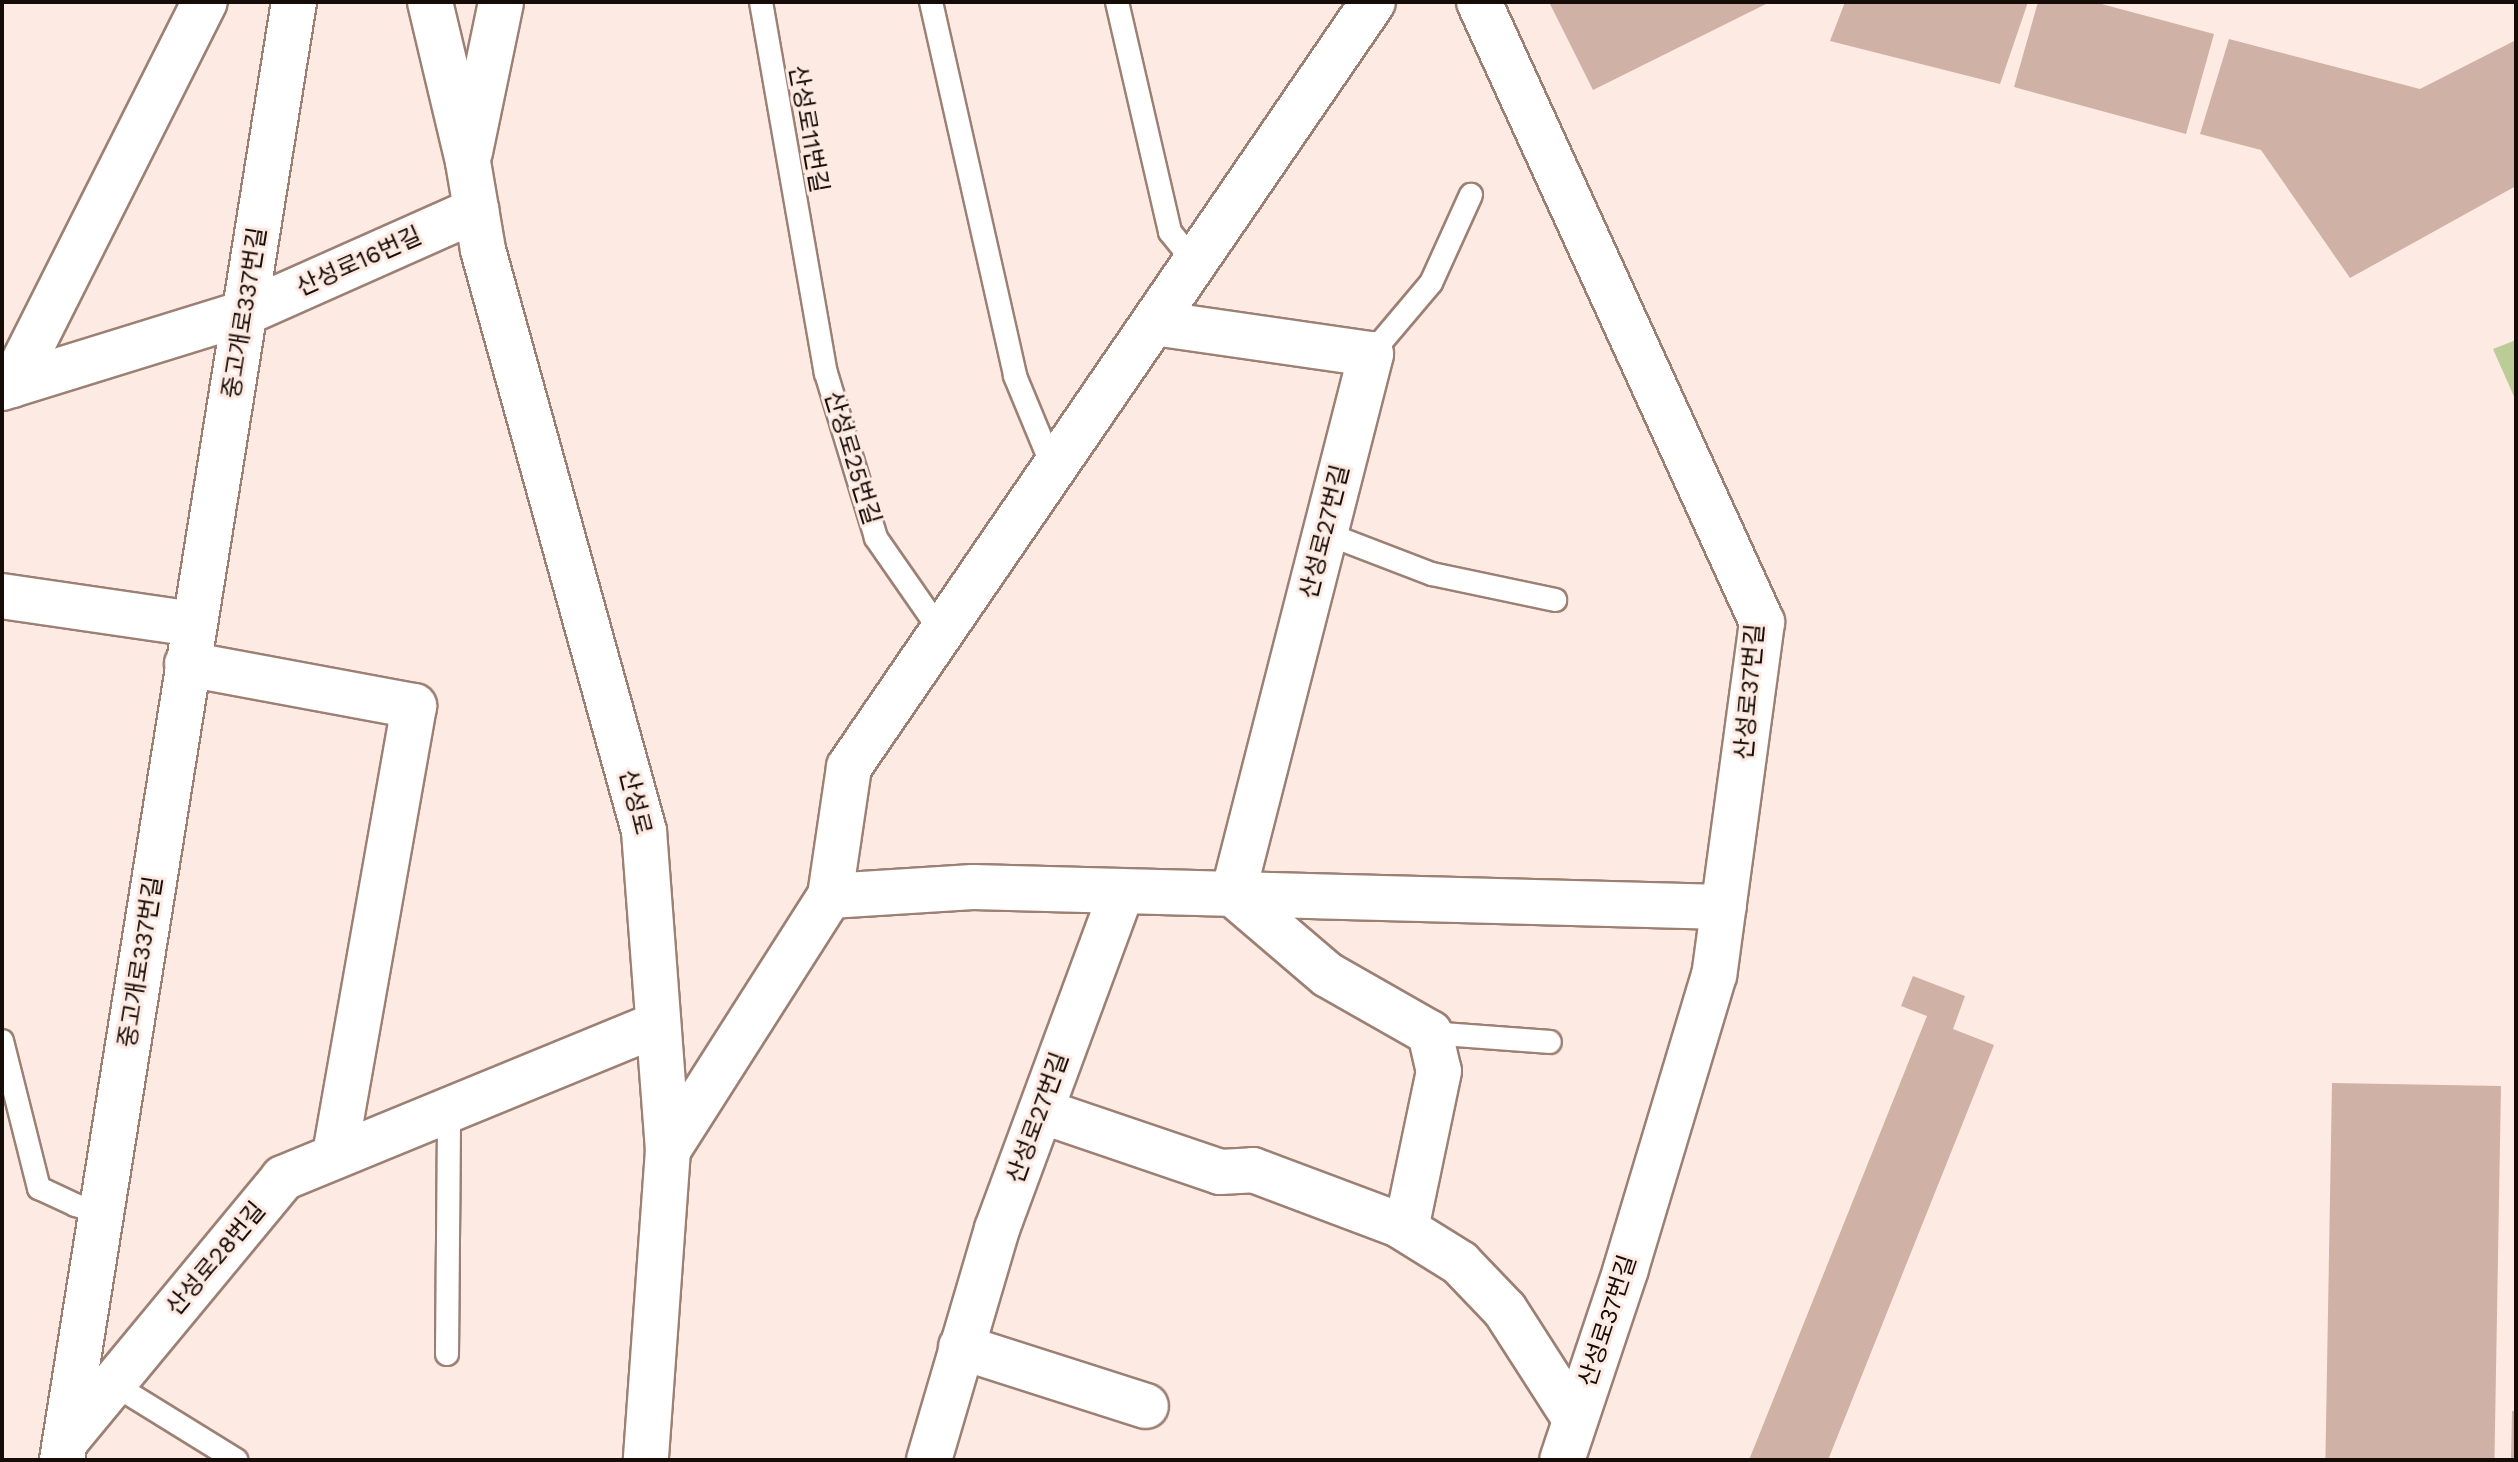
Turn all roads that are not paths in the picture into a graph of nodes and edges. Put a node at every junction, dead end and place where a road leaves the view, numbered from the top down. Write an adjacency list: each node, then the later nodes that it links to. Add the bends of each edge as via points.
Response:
1 (205, 2): 18 (street, 산성로16번길)
2 (294, 2): 15 (street, 중고개로337번길)
3 (430, 2): 10 (street, 산성로)
4 (501, 2): 10 (street)
5 (761, 2): 14 (lane, 산성로11번길)
6 (931, 2): 19 (lane, via 1015,376)
7 (1117, 2): 13 (lane, via 1170,232)
8 (1373, 2): 13 (street)
9 (1479, 2): 28 (street, 산성로37번길, via 1762,622)
10 (468, 162): 12 (street, 산성로)
11 (1471, 195): 17 (lane, 산성로27번길, via 1431,283)
12 (476, 210): 15 (street, 산성로16번길); 29 (street, 산성로, via 644,831)
13 (1196, 264): 16 (street)
14 (806, 265): 23 (lane, 산성로25번길, via 826,373 876,538)
15 (247, 312): 18 (street, 산성로16번길); 24 (street, 중고개로337번길)
16 (1155, 323): 17 (street); 19 (street)
17 (1371, 354): 20 (street, 산성로27번길)
18 (7, 386)
19 (1054, 470): 23 (street)
20 (1325, 533): 22 (lane, via 1432,574); 26 (street, 산성로27번길)
21 (2, 596): 24 (street)
22 (1555, 600)
23 (942, 633): 27 (street, via 849,767)
24 (191, 644): 36 (street, via 414,706); 37 (street, 중고개로337번길)
25 (1122, 891): 26 (street); 27 (street, via 973,887); 34 (street, 산성로27번길)
26 (1233, 894): 28 (street); 30 (street, via 1328,975)
27 (830, 896): 35 (street)
28 (1724, 907): 43 (street, 산성로37번길, via 1714,975)
29 (658, 1024): 33 (street, 산성로28번길); 35 (street, 산성로)
30 (1430, 1033): 32 (lane); 38 (street, via 1439,1071)
31 (2, 1041): 37 (lane, via 39,1188)
32 (1550, 1042)
33 (449, 1109): 36 (street, 산성로28번길); 40 (lane)
34 (1041, 1111): 38 (street, 산성로37번길, via 1220,1172 1253,1170); 39 (street, 산성로27번길)
35 (668, 1150): 46 (street, 산성로)
36 (335, 1156): 41 (street, 산성로28번길, via 283,1178)
37 (103, 1213): 44 (street, 중고개로337번길)
38 (1406, 1229): 43 (street, 산성로37번길, via 1460,1263 1505,1310)
39 (961, 1347): 42 (street); 47 (street)
40 (447, 1354)
41 (113, 1384): 44 (street, 산성로28번길); 45 (lane)
42 (1146, 1406)
43 (1575, 1419): 48 (street, 산성로37번길)
44 (64, 1451)
45 (236, 1460)
46 (646, 1460)
47 (929, 1460)
48 (1562, 1460)

